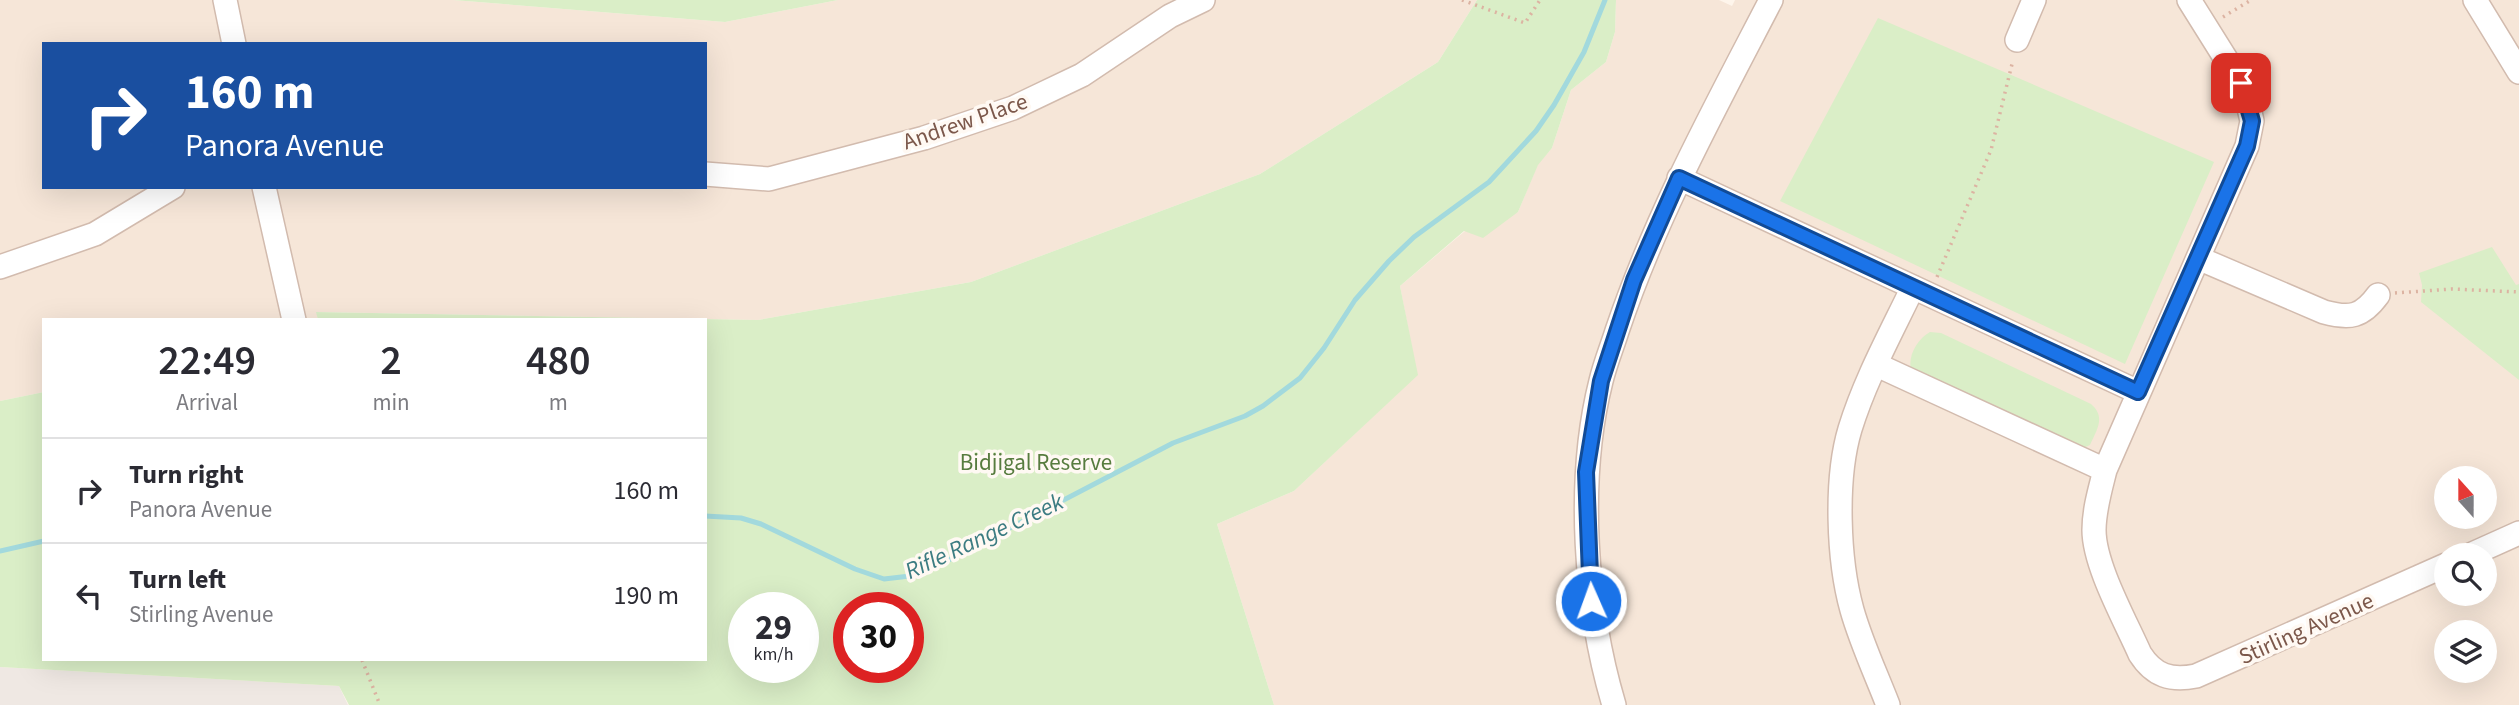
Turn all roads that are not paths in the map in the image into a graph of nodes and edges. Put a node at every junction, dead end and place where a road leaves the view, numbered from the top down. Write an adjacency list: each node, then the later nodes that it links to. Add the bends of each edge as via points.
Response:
1 (225, 0): 8 (street)
2 (1203, 0): 10 (street, Andrew Place, via 1170,16 1082,75 1013,108 924,138 769,179)
3 (1771, 0): 11 (street)
4 (2034, 0): 7 (street)
5 (2189, 0): 14 (street, Stirling Avenue, via 2241,83 2252,121 2247,146)
6 (2475, 0): 9 (street)
7 (2017, 40)
8 (234, 42)
9 (2519, 72)
10 (707, 174)
11 (1679, 178): 16 (street); 25 (street, via 1634,280 1601,381 1586,472 1591,601)
12 (170, 189): 15 (street, via 95,234)
13 (264, 189): 18 (street)
14 (2198, 258): 17 (street, via 2340,316 2356,315); 20 (street, Stirling Avenue)
15 (0, 267)
16 (1921, 291): 19 (street); 20 (street)
17 (2378, 295)
18 (294, 318)
19 (1877, 365): 21 (street); 26 (street, via 1850,431 1844,460 1841,538 1852,609)
20 (2138, 392): 21 (street, Stirling Avenue)
21 (2105, 470): 24 (street, Stirling Avenue, via 2094,518 2095,544 2140,654 2160,685 2196,676)
22 (2519, 533): 23 (street)
23 (2497, 543)
24 (2434, 570)
25 (1614, 705)
26 (1888, 705)

